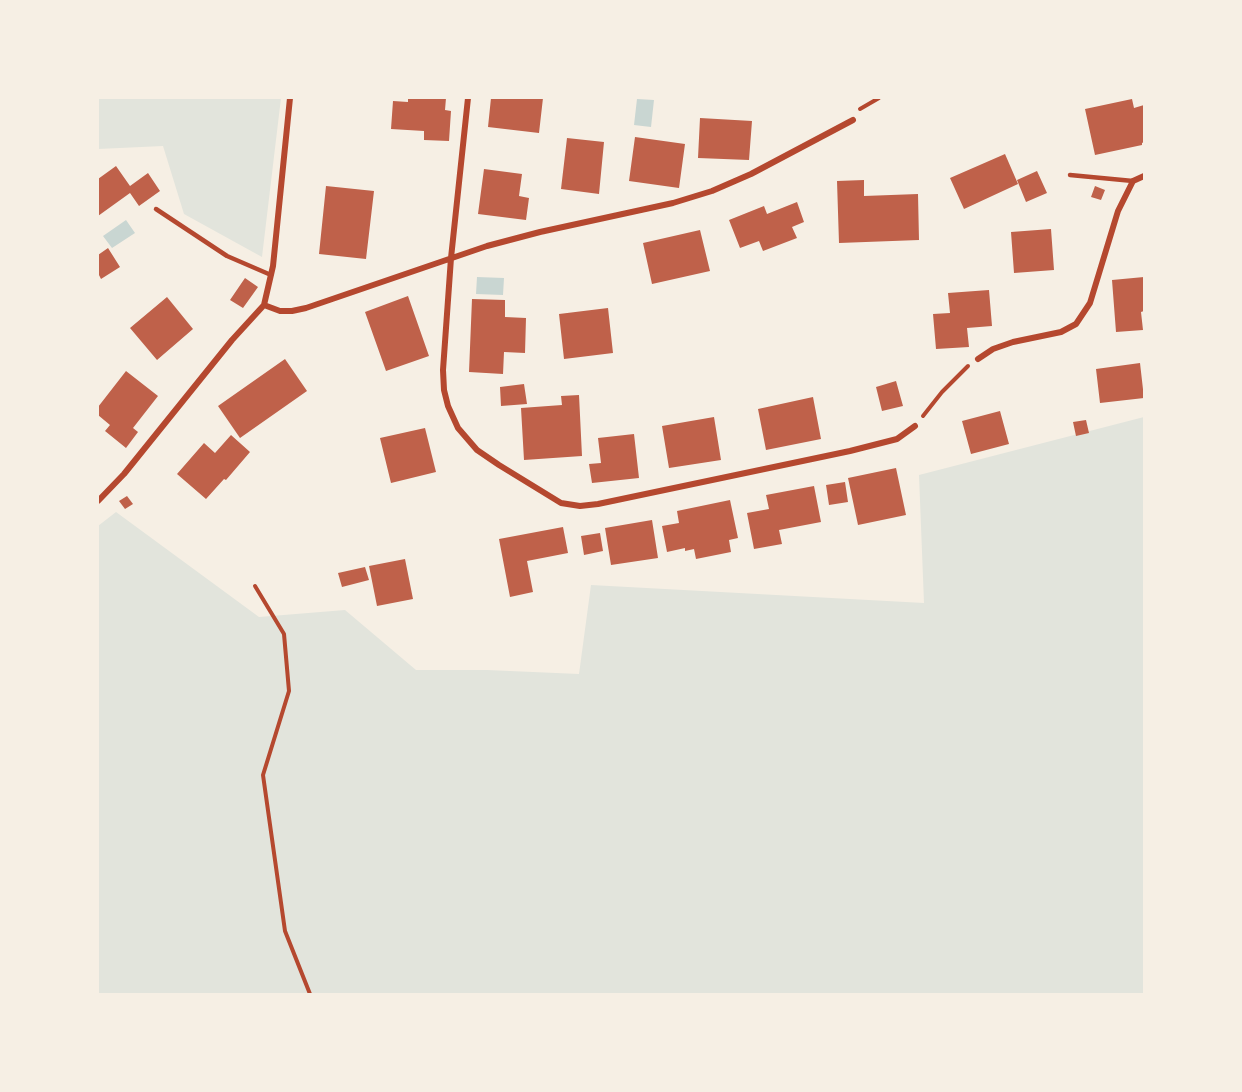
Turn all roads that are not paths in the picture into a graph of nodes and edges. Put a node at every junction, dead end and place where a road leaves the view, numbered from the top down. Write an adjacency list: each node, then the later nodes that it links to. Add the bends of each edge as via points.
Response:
1 (290, 98): 9 (street)
2 (468, 98): 8 (street)
3 (853, 120): 8 (street, via 712,191 540,232)
4 (1070, 175): 6 (lane)
5 (1144, 176): 6 (street)
6 (1132, 181): 11 (street, via 1118,211 1090,303 1076,324 1061,332 993,349)
7 (156, 209): 9 (lane, via 227,256)
8 (451, 258): 10 (street, via 299,310 280,311); 12 (street, via 442,370 448,406 458,428 477,450 561,503 598,504 850,451 897,439)
9 (271, 275): 10 (street)
10 (264, 305): 13 (street)
11 (978, 359)
12 (915, 426)
13 (98, 501)

